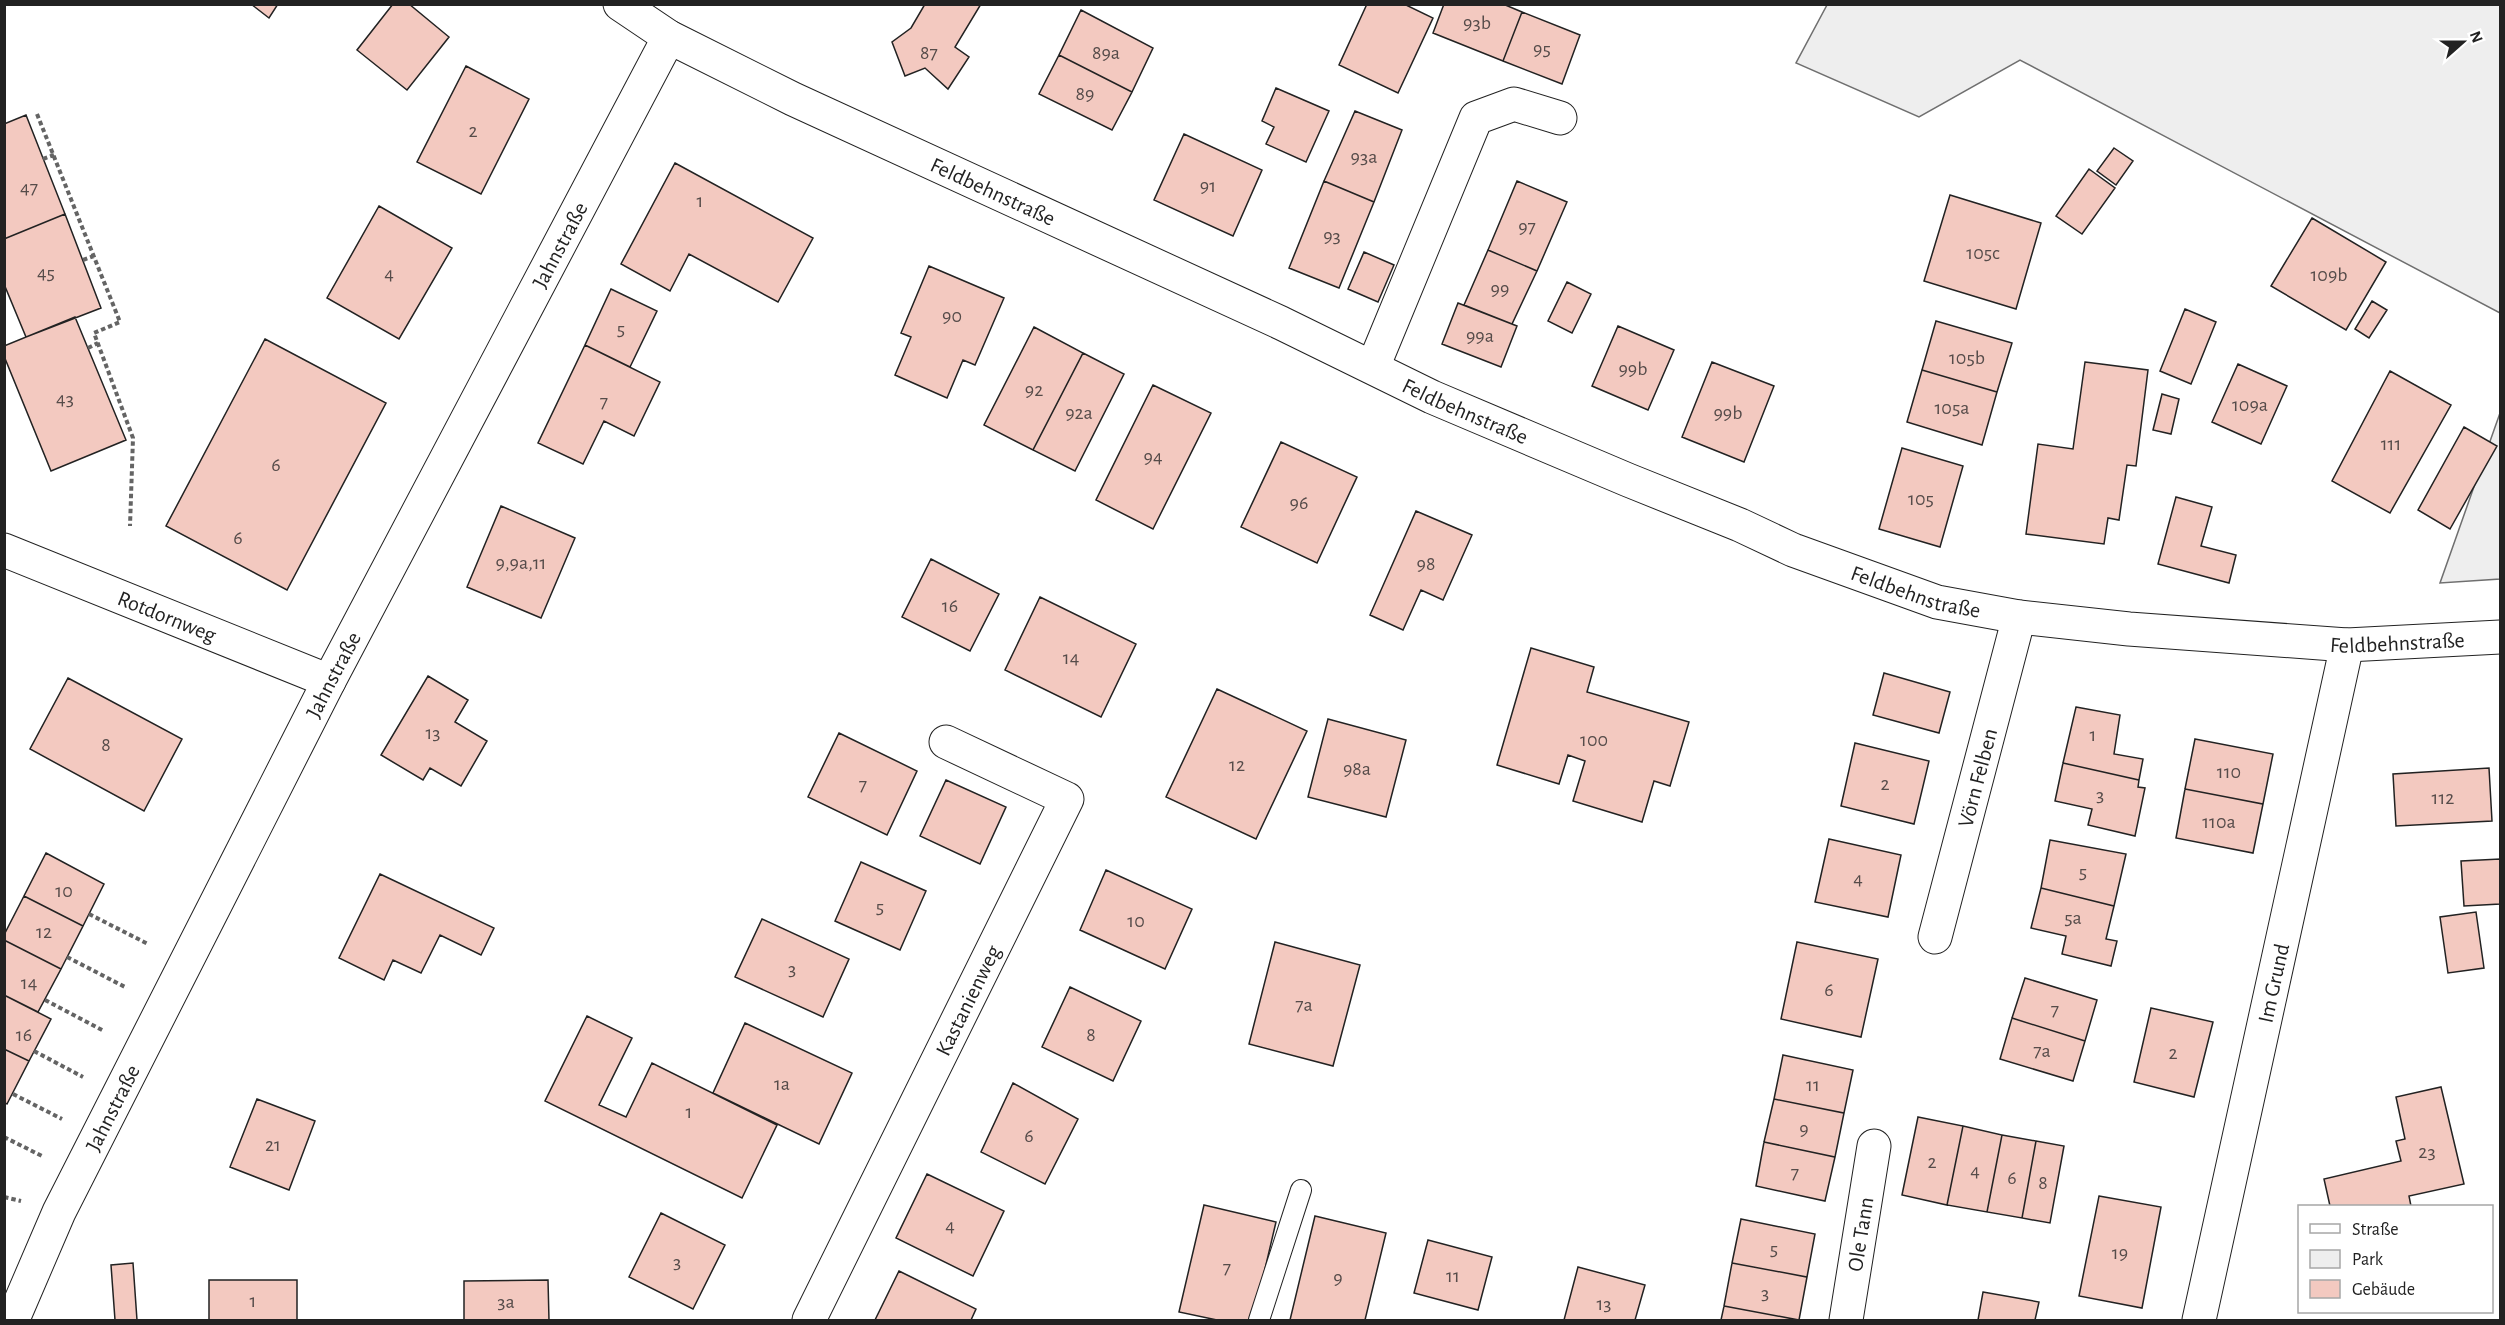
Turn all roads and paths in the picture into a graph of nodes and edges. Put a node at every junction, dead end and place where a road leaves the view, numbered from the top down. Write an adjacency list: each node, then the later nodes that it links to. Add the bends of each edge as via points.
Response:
1 (621, 4): 2 (street, Feldbehnstraße)
2 (669, 37): 11 (street, Feldbehnstraße, via 793,99); 17 (street, Jahnstraße)
3 (37, 114): 5 (path)
4 (1560, 118): 11 (street, via 1514,104 1476,118)
5 (54, 155): 6 (path); 7 (path)
6 (43, 159)
7 (94, 256): 8 (path); 9 (path, via 120,322 94,333)
8 (83, 260)
9 (98, 343): 10 (path); 12 (path, via 133,438)
10 (88, 348)
11 (1373, 367): 14 (street, Feldbehnstraße, via 1432,397 1793,550 1937,602)
12 (130, 526)
13 (4, 550): 17 (street, Rotdornweg)
14 (2019, 617): 16 (street, Feldbehnstraße); 20 (street, Vörn Felben)
15 (2500, 637): 16 (street, Feldbehnstraße)
16 (2347, 645): 38 (street, Im Grund)
17 (329, 681): 34 (street, Jahnstraße, via 59,1212)
18 (946, 742): 35 (street, Kastanienweg, via 1067,799)
19 (89, 914): 21 (path)
20 (1935, 937)
21 (148, 944)
22 (67, 957): 23 (path)
23 (127, 988)
24 (45, 1000): 25 (path)
25 (104, 1031)
26 (34, 1052): 27 (path)
27 (83, 1077)
28 (13, 1094): 29 (path)
29 (63, 1119)
30 (4, 1137): 32 (path)
31 (1874, 1146): 37 (street, Ole Tann)
32 (44, 1157)
33 (1301, 1190): 36 (lane)
34 (10, 1320)
35 (809, 1320)
36 (1259, 1320)
37 (1846, 1320)
38 (2199, 1320)

